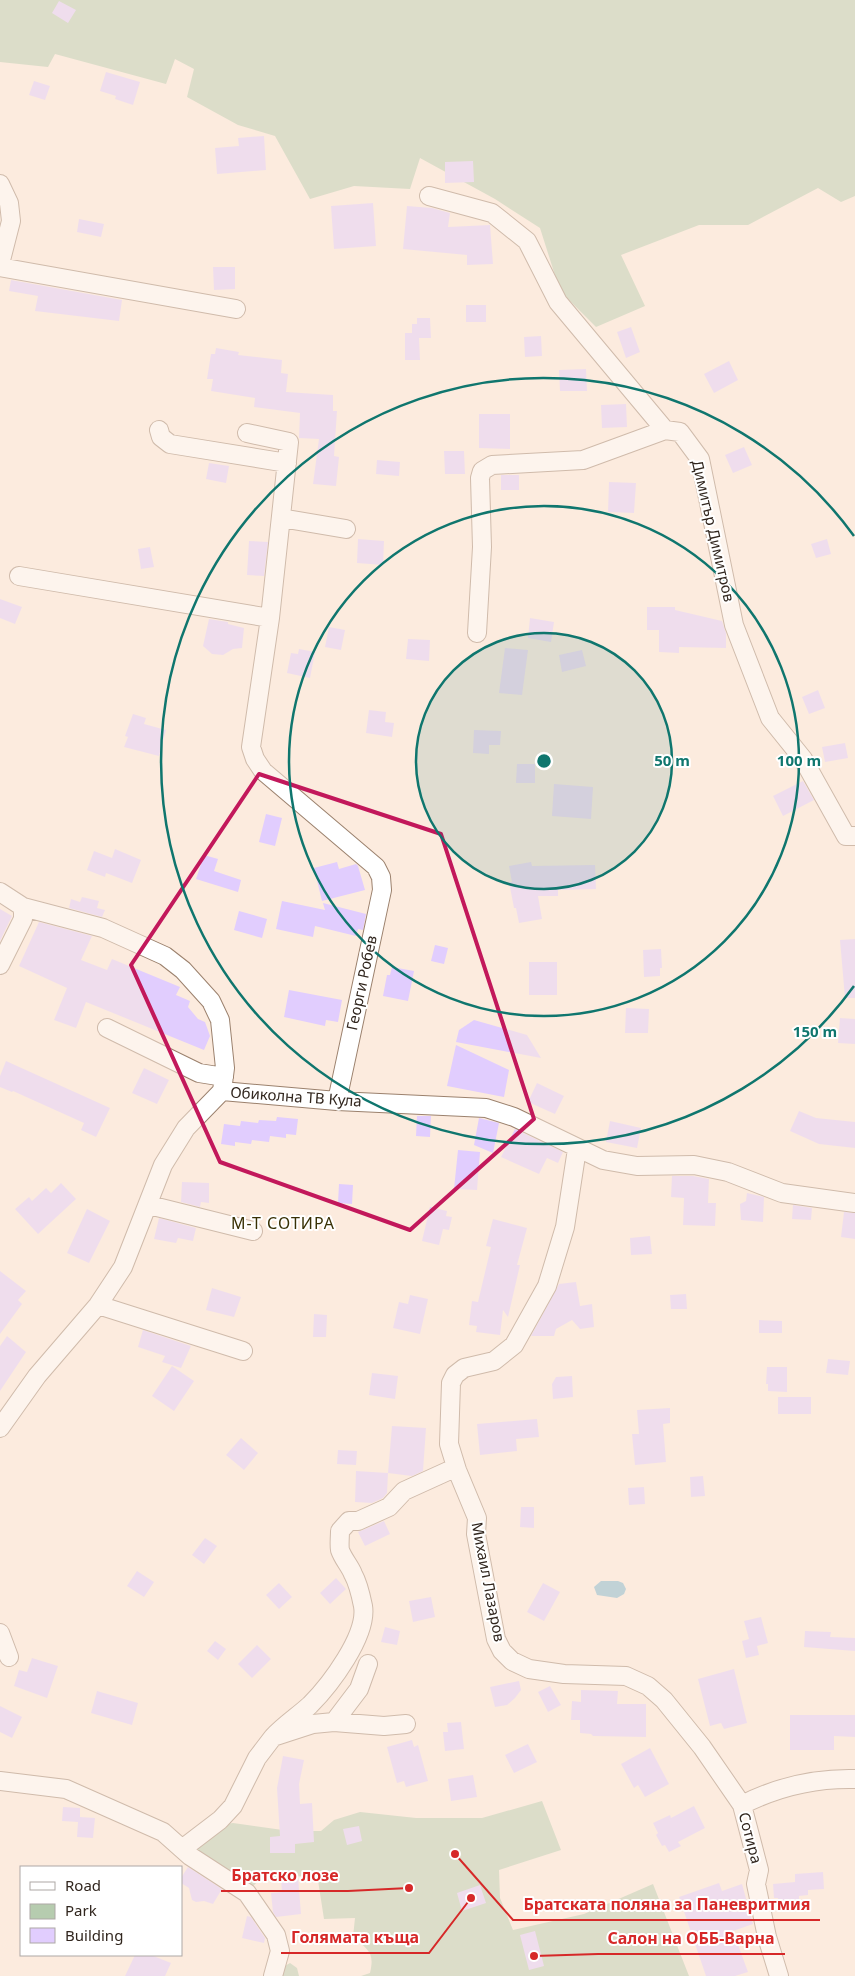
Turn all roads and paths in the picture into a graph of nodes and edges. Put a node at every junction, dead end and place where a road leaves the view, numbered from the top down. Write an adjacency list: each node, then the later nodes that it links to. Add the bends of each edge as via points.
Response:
1 (0, 184): 3 (street, via 10,203 11,222)
2 (429, 196): 6 (street, Димитър Димитров, via 492,213 527,241 558,302)
3 (0, 266): 4 (street)
4 (236, 309)
5 (159, 430): 8 (street, via 161,438 170,444)
6 (665, 430): 13 (street, via 583,460 492,465 482,471); 14 (street, Димитър Димитров, via 680,432 700,459 734,625 770,718 803,759 846,836)
7 (246, 433): 8 (street, via 289,442)
8 (287, 463): 9 (street)
9 (281, 518): 10 (street); 12 (street)
10 (346, 529)
11 (19, 576): 12 (street)
12 (270, 618): 20 (street, Георги Робев, via 251,747 254,760 376,867 381,878 382,890)
13 (478, 633)
14 (855, 836)
15 (0, 892): 16 (street, Обиколна ТВ Кула)
16 (23, 907): 17 (street, via 23,919); 19 (street, Обиколна ТВ Кула, via 103,928 165,956 183,970 211,1001 220,1020 225,1068)
17 (0, 965)
18 (107, 1028): 19 (street)
19 (223, 1084): 20 (street, Обиколна ТВ Кула); 23 (street, via 186,1128 163,1166)
20 (337, 1101): 21 (street, Обиколна ТВ Кула, via 486,1108 514,1117)
21 (577, 1149): 22 (street, Обиколна ТВ Кула, via 603,1160 637,1166 694,1165 728,1172 782,1193); 28 (street, Михаил Лазаров, via 565,1226 547,1286 514,1345 494,1361 464,1368 451,1383 449,1444)
22 (855, 1203)
23 (149, 1205): 24 (street); 25 (street, via 123,1267)
24 (253, 1231)
25 (98, 1305): 26 (street); 27 (street, via 37,1376)
26 (243, 1352)
27 (0, 1428)
28 (457, 1470): 34 (street, via 404,1491 389,1507 358,1521 348,1521 340,1531 340,1550 354,1574 364,1608 363,1622 342,1665 324,1688 310,1705); 37 (street, Михаил Лазаров, via 477,1518 476,1534 496,1639 502,1651 512,1661 529,1668 564,1674 626,1676 648,1686 664,1700 702,1747)
29 (0, 1633): 30 (street)
30 (10, 1657)
31 (368, 1664): 32 (street, via 359,1689)
32 (334, 1722): 33 (street, via 384,1726); 34 (street, via 313,1724)
33 (406, 1724)
34 (273, 1737): 38 (street, via 257,1758 233,1806)
35 (855, 1779): 37 (street, via 836,1778 785,1786)
36 (0, 1781): 38 (street, via 66,1789 163,1832)
37 (742, 1805): 40 (street, Сотира, via 759,1870 756,1884 767,1937)
38 (182, 1850): 39 (street, via 247,1893 276,1935 280,1951)
39 (273, 1976)
40 (779, 1976)

